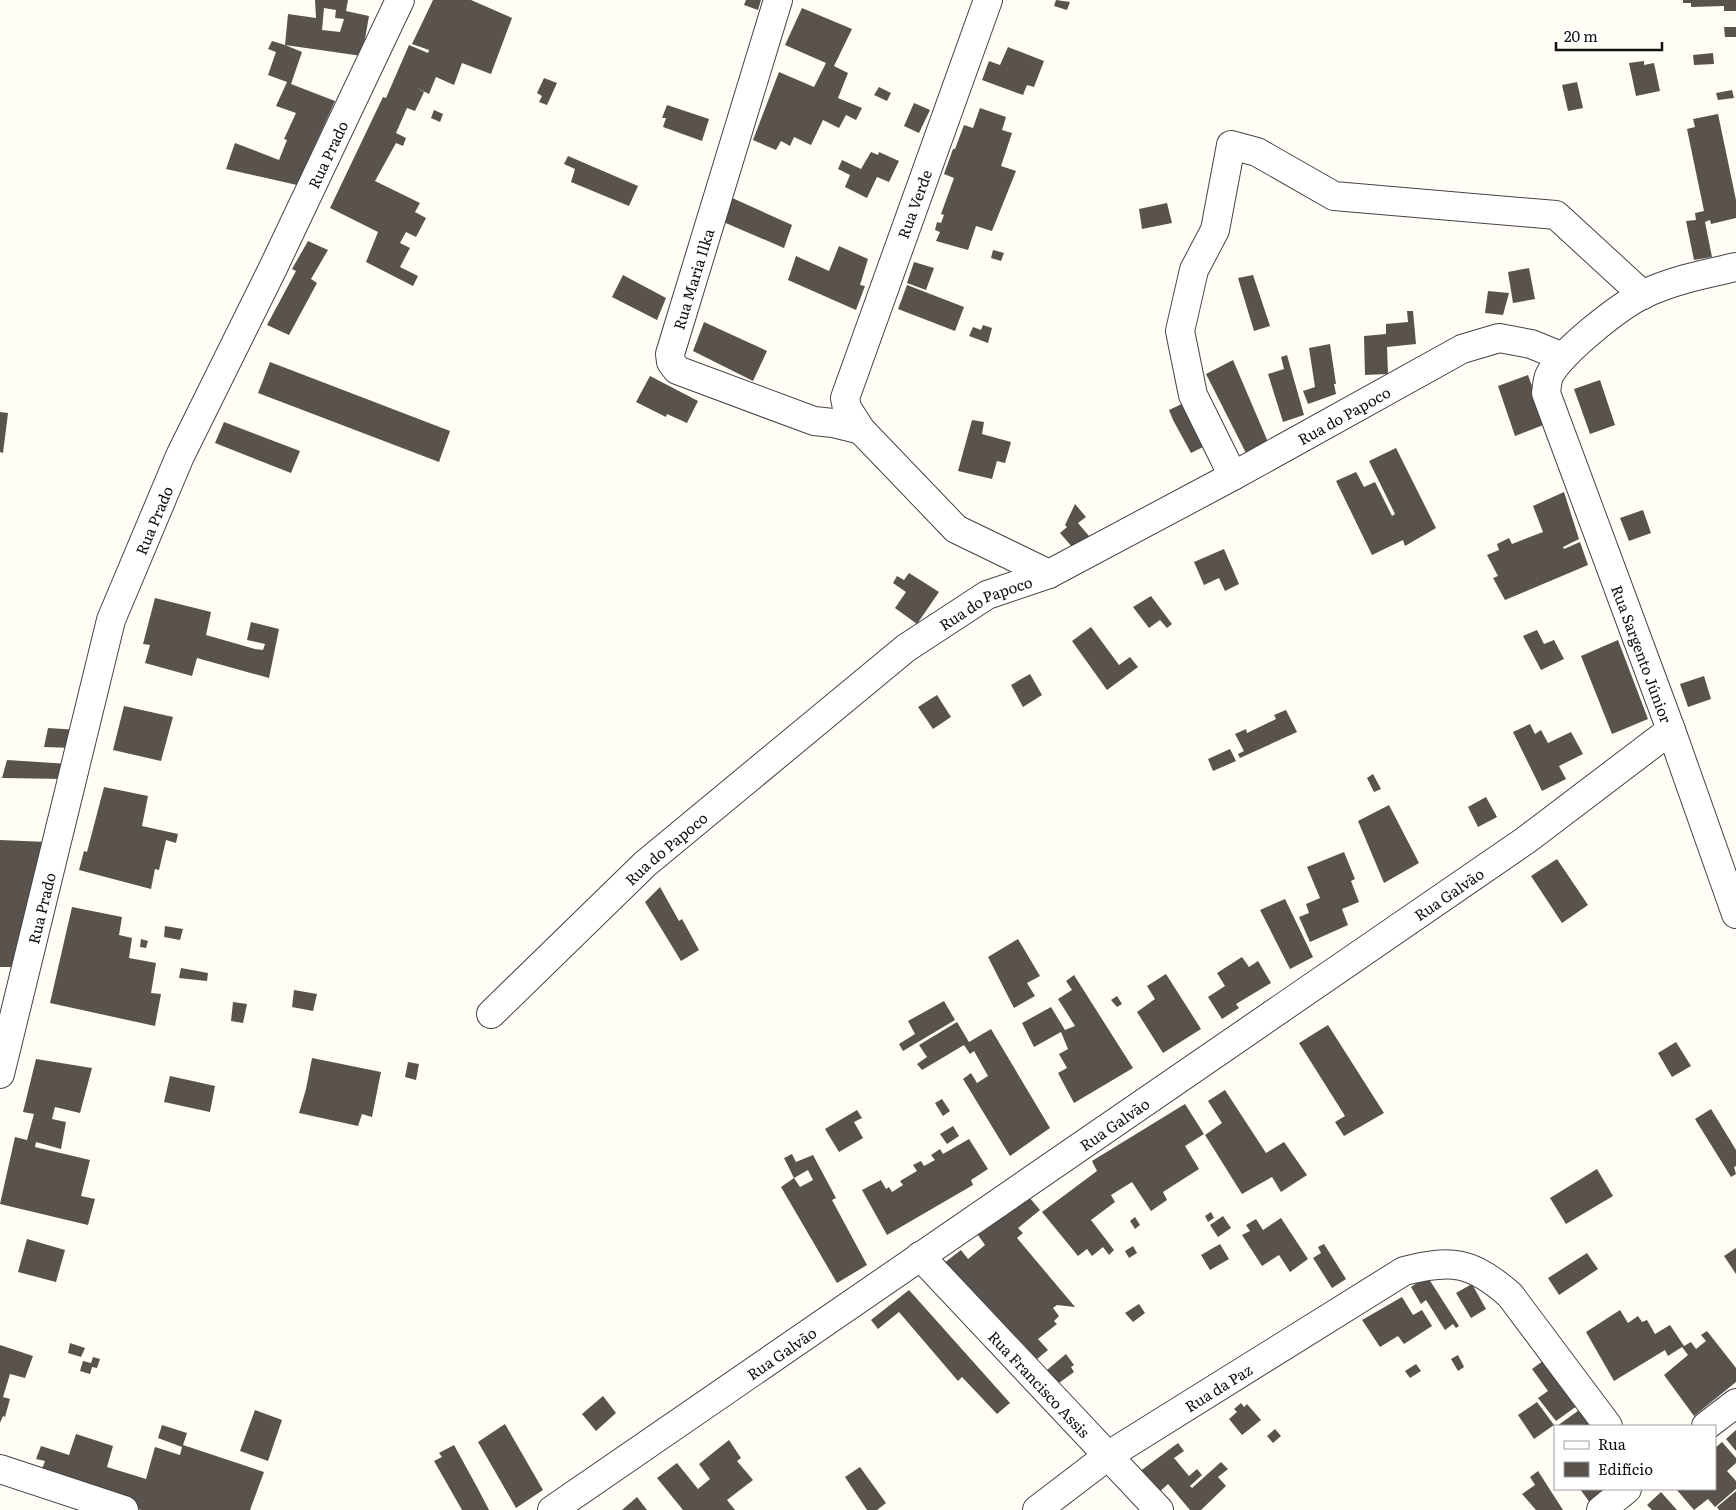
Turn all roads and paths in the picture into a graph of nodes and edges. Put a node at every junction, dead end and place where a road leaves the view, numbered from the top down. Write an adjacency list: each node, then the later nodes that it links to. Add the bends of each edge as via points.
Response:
1 (400, 0): 13 (street, Rua Prado, via 180,456 111,620)
2 (778, 0): 7 (street, Rua Maria Ilka, via 670,354 671,362 677,370 814,421)
3 (988, 0): 7 (street, Rua Verde, via 847,390 845,398)
4 (1736, 268): 5 (street, via 1692,276)
5 (1643, 295): 6 (street); 8 (street, via 1556,215 1334,196 1257,152 1231,145 1215,230 1194,270 1180,331 1193,395)
6 (1563, 357): 8 (street, Rua do Papoco, via 1531,344 1499,338 1462,349); 10 (street, Rua Sargento Júnior, via 1548,375 1546,393)
7 (854, 419): 9 (street, via 956,529)
8 (1233, 476): 9 (street, Rua do Papoco)
9 (1049, 574): 12 (street, Rua do Papoco, via 987,595 906,648 645,864)
10 (1671, 730): 11 (street, Rua Sargento Júnior); 14 (street, Rua Galvão, via 1526,840)
11 (1736, 914)
12 (491, 1014)
13 (0, 1074)
14 (920, 1256): 18 (street, Rua Francisco Assis); 22 (street, Rua Galvão)
15 (1736, 1403): 17 (street)
16 (1607, 1425): 18 (street, Rua da Paz, via 1510,1295 1490,1278 1454,1263 1434,1263 1404,1270)
17 (1707, 1425)
18 (1109, 1455): 23 (street, Rua da Paz); 24 (street, Rua Francisco Assis)
19 (0, 1469): 21 (street)
20 (1626, 1490): 25 (street)
21 (124, 1510)
22 (552, 1510)
23 (1038, 1510)
24 (1159, 1510)
25 (1601, 1510)

